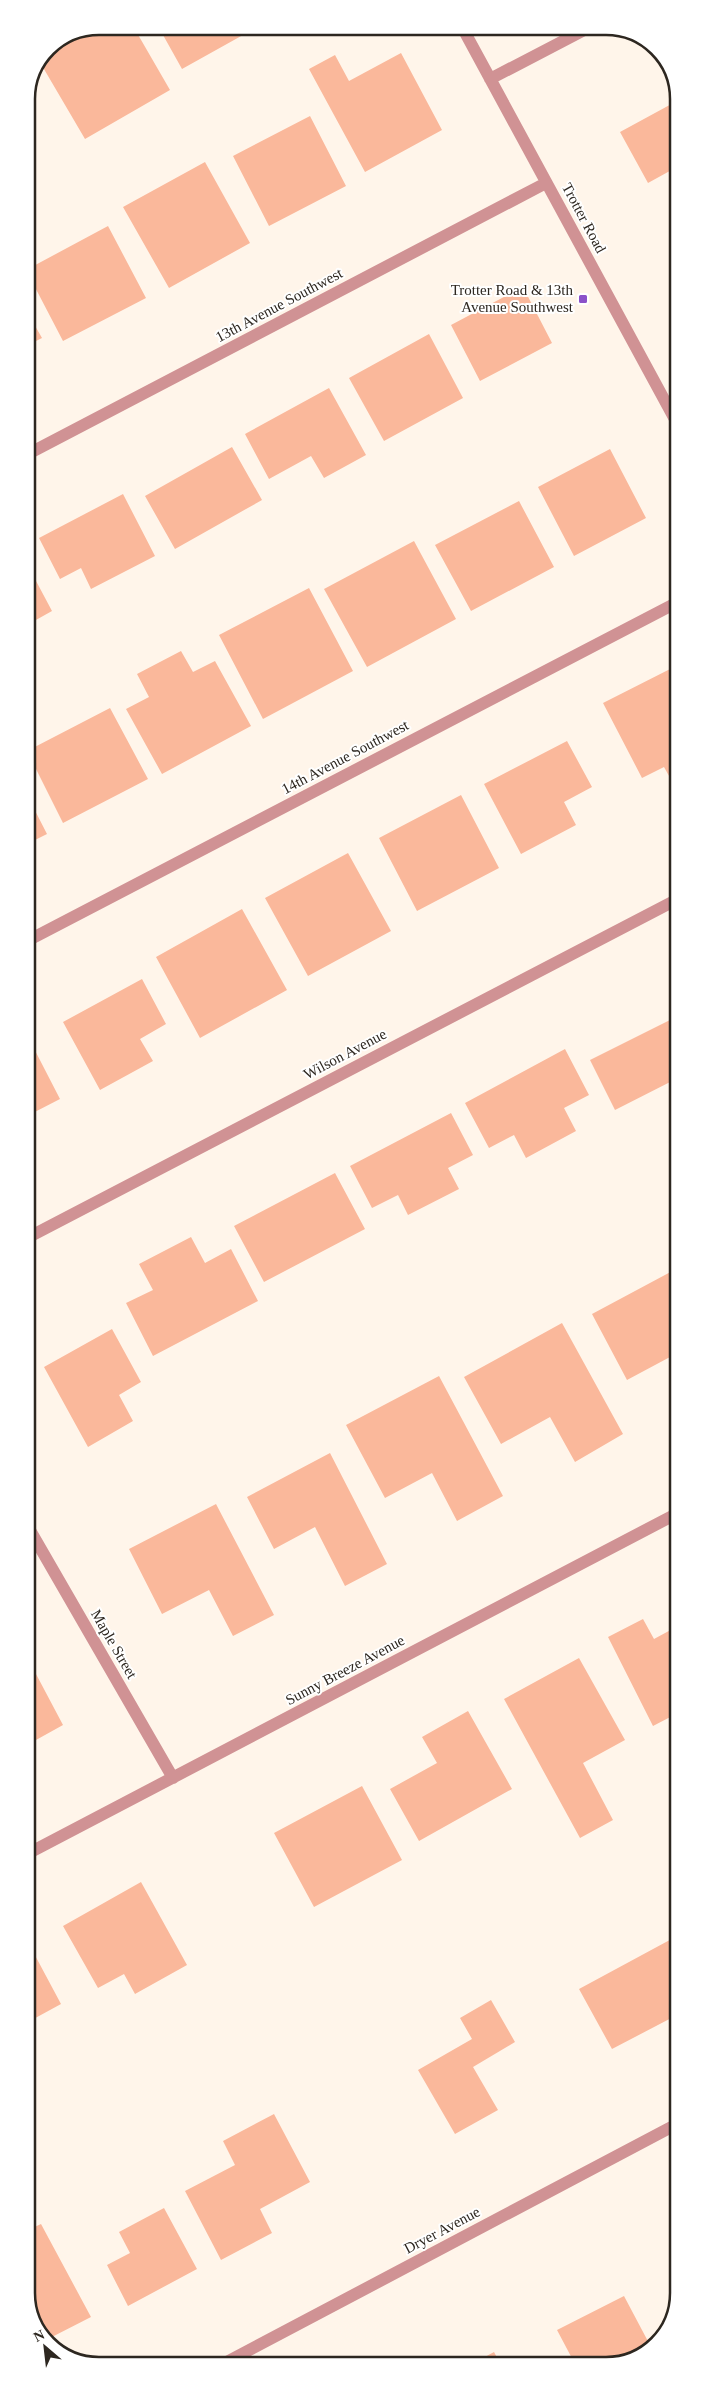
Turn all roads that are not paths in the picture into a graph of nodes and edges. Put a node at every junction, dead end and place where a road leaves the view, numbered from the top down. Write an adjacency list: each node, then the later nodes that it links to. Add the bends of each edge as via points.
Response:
1 (466, 35): 3 (street, Trotter Road)
2 (575, 35): 3 (street)
3 (490, 79): 4 (street, Trotter Road)
4 (546, 183): 5 (street, Trotter Road); 6 (street, 13th Avenue Southwest)
5 (670, 411)
6 (35, 450)
7 (670, 606): 9 (street, 14th Avenue Southwest)
8 (670, 903): 10 (street, Wilson Avenue)
9 (35, 936)
10 (35, 1234)
11 (670, 1517): 13 (street, Sunny Breeze Avenue)
12 (35, 1539): 13 (street, Maple Street)
13 (174, 1778): 14 (street, Sunny Breeze Avenue)
14 (35, 1850)
15 (670, 2128): 16 (street, Dryer Avenue)
16 (236, 2357)

